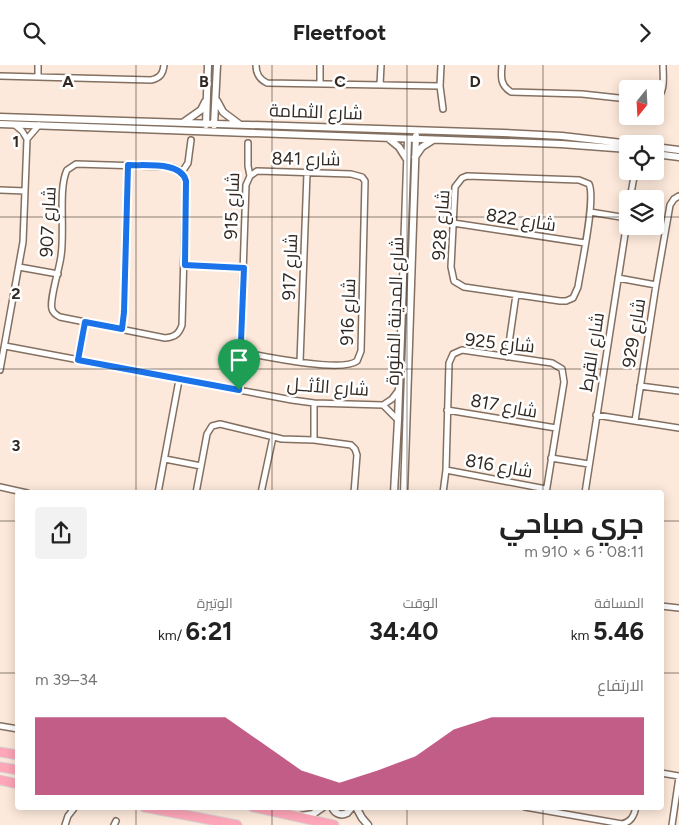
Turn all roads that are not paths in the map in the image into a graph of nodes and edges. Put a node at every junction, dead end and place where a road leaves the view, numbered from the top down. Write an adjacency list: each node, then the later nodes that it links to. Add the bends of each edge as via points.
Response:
1 (38, 65): 12 (street)
2 (164, 65): 12 (street, via 160,77 151,79)
3 (208, 65): 18 (street)
4 (217, 65): 19 (street)
5 (256, 65): 14 (street, via 261,80 267,83)
6 (320, 65): 14 (street)
7 (381, 65): 15 (street)
8 (441, 65): 16 (street)
9 (502, 65): 17 (street, via 502,83 511,92)
10 (663, 65): 13 (street)
11 (0, 75): 12 (street)
12 (38, 77)
13 (663, 80)
14 (320, 83): 15 (street)
15 (380, 85): 16 (street)
16 (440, 86): 20 (street)
17 (619, 98)
18 (207, 99): 22 (street, via 201,111); 28 (street)
19 (216, 100): 23 (street); 25 (street, via 223,112)
20 (443, 109)
21 (0, 117): 22 (street, شارع الثمامة)
22 (183, 123): 28 (street, شارع الثمامة)
23 (214, 123): 25 (street, شارع الثمامة); 28 (street); 29 (street)
24 (0, 124): 26 (street, شارع الثمامة)
25 (240, 124): 30 (street, شارع الثمامة)
26 (16, 125): 27 (street, شارع الثمامة); 32 (street)
27 (39, 125): 28 (street, شارع الثمامة); 32 (street)
28 (206, 127): 29 (street, شارع الثمامة)
29 (213, 132): 31 (street, شارع الثمامة)
30 (416, 134): 33 (street, شارع الثمامة); 34 (street, شارع الثمامة); 37 (street, شارع الثمامة, via 503,133); 43 (street, شارع المدينة المنورة)
31 (387, 138): 33 (street, شارع الثمامة); 44 (street)
32 (27, 139): 51 (street)
33 (408, 139): 44 (street, شارع المدينة المنورة)
34 (433, 139): 39 (street, شارع الثمامة); 43 (street)
35 (191, 140): 46 (street, via 188,163)
36 (248, 143): 48 (street, شارع 915)
37 (619, 143)
38 (664, 148): 40 (street)
39 (619, 149)
40 (679, 150)
41 (664, 155): 42 (street)
42 (679, 157)
43 (415, 158): 100 (street, شارع المدينة المنورة)
44 (407, 159): 75 (street, شارع المدينة المنورة)
45 (128, 165): 46 (street, شارع 907, via 172,167); 61 (street, شارع 907, via 76,164 67,170 63,182 63,239); 66 (street)
46 (182, 172): 58 (street, via 186,181)
47 (307, 173): 48 (street, شارع 841, via 257,171); 49 (street, شارع 841); 71 (street, شارع 917)
48 (250, 175): 60 (street, شارع 915, via 246,185)
49 (362, 177): 71 (street, شارع 916, via 366,186 360,356 348,365)
50 (0, 190): 51 (street)
51 (25, 191): 59 (street)
52 (679, 196): 63 (street, شارع 929, via 670,205)
53 (590, 212): 54 (street); 55 (street, شارع 928, via 591,189 585,181 468,176 455,187); 57 (street, شارع 928)
54 (619, 216)
55 (453, 223): 57 (street, شارع 822); 64 (street, شارع 928, via 451,267 454,281 464,287)
56 (624, 235): 62 (street, شارع القرط)
57 (585, 243): 64 (street, شارع 928, via 573,299 560,301)
58 (185, 265): 60 (street); 66 (street, شارع 907, via 180,331 165,338)
59 (20, 267): 61 (street, شارع 907); 67 (street)
60 (244, 268): 68 (street, شارع 915)
61 (58, 274): 65 (street, شارع 907, via 51,304 53,312 60,317)
62 (618, 278): 63 (street, شارع 929); 81 (street, شارع القرط)
63 (656, 285): 74 (street, شارع 929)
64 (516, 295): 69 (street)
65 (85, 322): 66 (street, شارع 907); 70 (street)
66 (122, 329)
67 (5, 346): 70 (street, شارع الأثــل); 72 (street)
68 (241, 352): 71 (street, شارع 916); 76 (street, شارع 915)
69 (507, 357): 80 (street, شارع 925, via 462,350 453,354 449,363); 84 (street, شارع 925, via 552,363 562,369 564,382)
70 (78, 360): 73 (street, شارع الأثــل)
71 (300, 363)
72 (0, 370)
73 (179, 380): 76 (street, شارع الأثــل); 89 (street)
74 (640, 386): 77 (street, شارع 929); 83 (street, شارع 929)
75 (399, 389): 79 (street, شارع الأثــل); 82 (street, شارع المدينة المنورة)
76 (239, 390): 78 (street, شارع الأثــل)
77 (679, 391)
78 (314, 403): 79 (street, شارع الأثــل); 87 (street)
79 (383, 405): 82 (street, شارع الأثــل)
80 (447, 410): 84 (street, شارع 817); 92 (street, شارع 925)
81 (596, 415): 83 (street); 90 (street, شارع القرط)
82 (398, 420): 99 (street, شارع المدينة المنورة)
83 (635, 421): 85 (street)
84 (556, 428): 88 (street, شارع 925)
85 (679, 428)
86 (273, 437): 87 (street); 91 (street, via 216,424 207,434); 97 (street)
87 (314, 440): 98 (street, via 345,443 355,449 358,461)
88 (551, 458): 90 (street); 103 (street, شارع 925)
89 (165, 459): 91 (street); 95 (street)
90 (589, 464): 104 (street, شارع القرط)
91 (201, 466): 96 (street)
92 (446, 470): 101 (street, شارع 925); 102 (street, شارع 816)
93 (0, 487): 94 (street)
94 (15, 490)
95 (159, 490)
96 (197, 490)
97 (262, 490)
98 (354, 490)
99 (394, 490)
100 (404, 490)
101 (443, 490)
102 (541, 490)
103 (546, 490)
104 (585, 490)
105 (664, 606): 106 (street)
106 (679, 608)
107 (0, 726): 108 (street)
108 (15, 728)
109 (0, 752): 110 (main road)
110 (15, 754)
111 (0, 767): 112 (main road)
112 (15, 770)
113 (664, 774): 114 (street)
114 (679, 776): 135 (street)
115 (0, 780): 116 (main road)
116 (15, 784)
117 (67, 810): 128 (street)
118 (73, 810): 128 (street)
119 (160, 810): 132 (main road)
120 (265, 810): 130 (main road)
121 (318, 810): 130 (street)
122 (334, 810): 123 (street, via 341,815)
123 (350, 810)
124 (358, 810): 134 (street)
125 (540, 810): 129 (street)
126 (572, 810): 129 (street)
127 (635, 810): 129 (street, via 633,818 622,824)
128 (68, 816): 131 (street)
129 (571, 816)
130 (292, 817): 133 (main road)
131 (65, 825)
132 (237, 825)
133 (334, 825)
134 (368, 825)
135 (672, 825)

